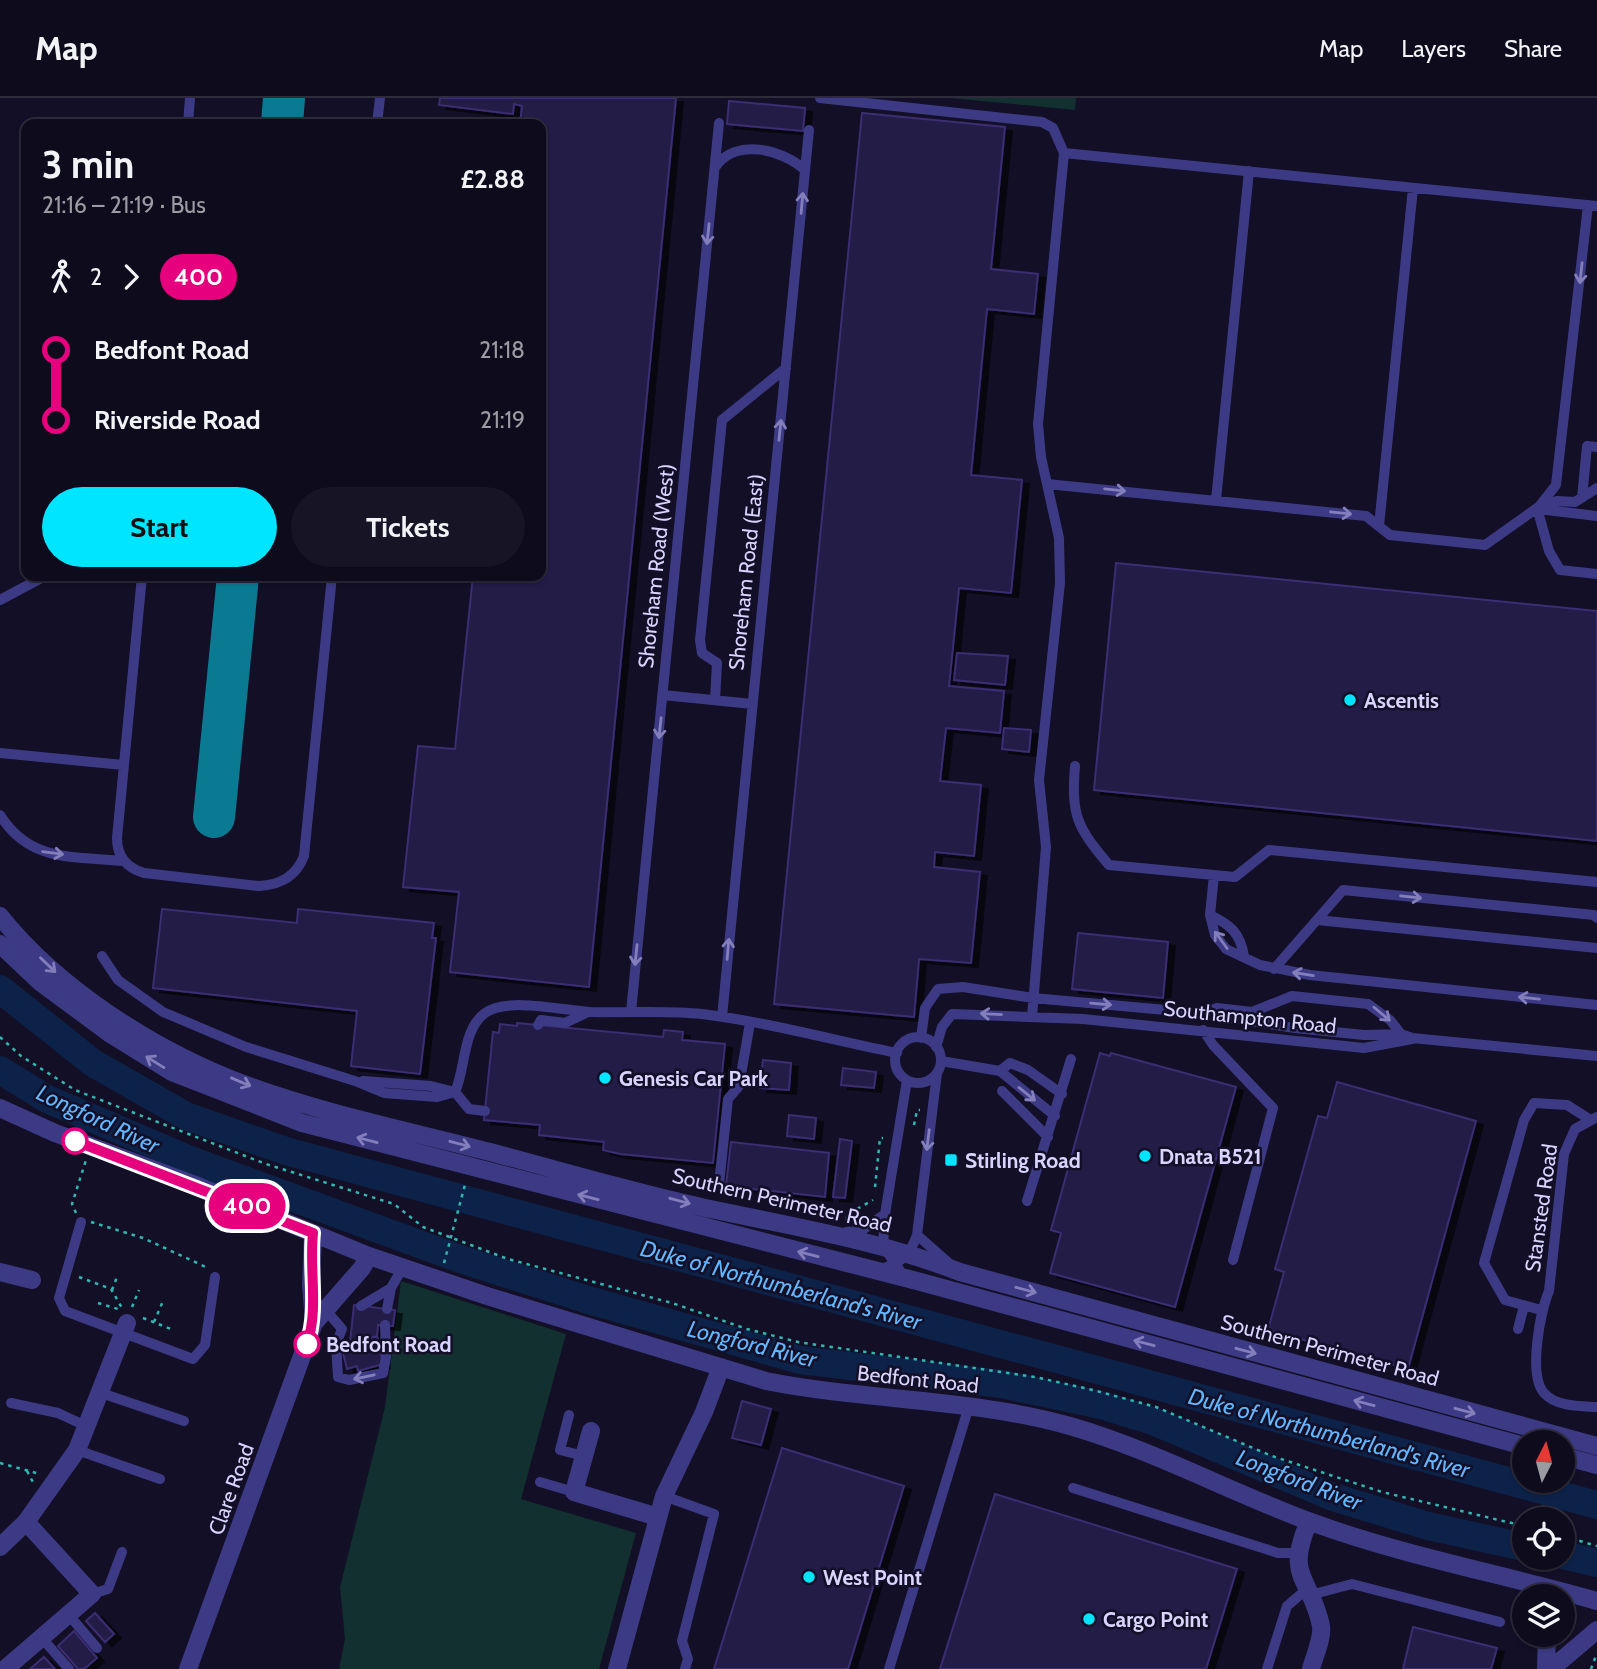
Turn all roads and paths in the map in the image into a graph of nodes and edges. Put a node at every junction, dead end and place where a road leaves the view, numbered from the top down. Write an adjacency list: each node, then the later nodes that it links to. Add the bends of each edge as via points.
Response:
1 (190, 98): 4 (lane)
2 (380, 98): 5 (lane)
3 (820, 98): 8 (lane, via 1042,122 1052,128)
4 (188, 119)
5 (378, 119)
6 (719, 123): 9 (lane, Shoreham Road (West))
7 (808, 130): 10 (lane, Shoreham Road (East))
8 (1064, 153): 11 (lane); 16 (lane, via 1038,424)
9 (716, 166): 10 (lane, via 737,149 789,157); 28 (lane, Shoreham Road (West), one-way to 28)
10 (805, 170): 14 (lane, Shoreham Road (East), one-way to 10)
11 (1249, 171): 12 (lane); 19 (lane)
12 (1413, 187): 13 (lane); 22 (lane)
13 (1593, 206): 20 (lane, one-way to 20, via 1556,485)
14 (786, 368): 29 (lane, via 722,420 701,640 702,653 717,663); 30 (lane, Shoreham Road (East), one-way to 14)
15 (1597, 447): 18 (lane, via 1587,446)
16 (1047, 484): 19 (lane, one-way to 19); 47 (lane, via 1059,538 1060,583 1039,780 1046,846)
17 (1597, 488): 18 (lane)
18 (1582, 498): 20 (lane)
19 (1216, 500): 22 (lane, one-way to 22, via 1366,516)
20 (1537, 508): 21 (lane); 22 (lane, via 1485,545 1391,535); 23 (lane, via 1549,551 1560,570)
21 (1597, 516)
22 (1379, 526)
23 (1597, 573)
24 (36, 581): 27 (lane)
25 (141, 581): 32 (lane)
26 (332, 581): 35 (lane, via 304,856 299,868 280,883 259,886 144,873)
27 (0, 600)
28 (663, 695): 29 (lane); 51 (lane, Shoreham Road (West), one-way to 51)
29 (715, 700): 30 (lane)
30 (752, 704): 53 (lane, Shoreham Road (East), one-way to 30)
31 (0, 753): 32 (lane)
32 (123, 765): 35 (lane, via 117,848)
33 (1075, 766): 36 (lane, via 1072,799 1081,832 1109,865)
34 (0, 815): 35 (lane, one-way to 35, via 16,838 35,850)
35 (124, 861)
36 (1214, 875): 37 (lane, via 1235,877 1269,850); 38 (lane)
37 (1597, 882)
38 (1210, 915): 44 (lane, via 1229,924 1241,938); 44 (lane, one-way to 38, via 1226,949 1215,935)
39 (0, 916): 87 (street, Southern Perimeter Road, one-way to 87, via 68,985 120,1020 244,1084 718,1211)
40 (1597, 918): 41 (lane, one-way to 40, via 1343,890)
41 (1317, 919): 43 (lane); 46 (lane)
42 (0, 944): 98 (street, Southern Perimeter Road, one-way to 42, via 874,1271 302,1123 236,1100 172,1073 109,1033 40,982)
43 (1597, 948)
44 (1244, 956): 46 (lane)
45 (102, 957): 72 (lane, via 118,980 163,1012 246,1047 384,1093 437,1097)
46 (1274, 970): 49 (lane, one-way to 46)
47 (1033, 998): 48 (lane, Southampton Road); 54 (lane); 61 (lane, Southampton Road, via 963,987 938,989 925,1008)
48 (1069, 1002): 52 (lane, Southampton Road, one-way to 52); 55 (lane)
49 (1597, 1005)
50 (590, 1012): 51 (lane); 57 (lane, via 565,1023 541,1020); 72 (lane, via 503,1005 480,1017 471,1030)
51 (631, 1012): 53 (lane)
52 (1199, 1013): 59 (lane, Southampton Road, via 1283,1027); 59 (lane, Southampton Road, one-way to 59, via 1217,1008 1252,1012 1298,996 1368,1004)
53 (722, 1017): 56 (lane)
54 (1032, 1017): 55 (lane, Southampton Road); 63 (lane, Southampton Road, one-way to 63, via 952,1014)
55 (1083, 1019): 58 (lane, Southampton Road)
56 (750, 1023): 64 (lane); 82 (lane, via 739,1086 728,1099)
57 (538, 1025)
58 (1203, 1030): 62 (lane, Southampton Road, via 1364,1048); 93 (lane, via 1273,1108)
59 (1401, 1034): 62 (lane)
60 (0, 1037): 89 (path, via 75,1090 266,1164 394,1204 423,1227)
61 (921, 1038): 63 (lane); 64 (lane, via 906,1041)
62 (1412, 1038): 65 (lane)
63 (936, 1047): 67 (lane)
64 (897, 1053): 70 (lane, via 896,1068)
65 (1597, 1056)
66 (1072, 1059): 73 (lane)
67 (941, 1061): 68 (lane); 69 (lane)
68 (1000, 1071): 73 (lane, via 1010,1063); 76 (lane, one-way to 76)
69 (937, 1073): 70 (lane, via 922,1083); 88 (lane, one-way to 88)
70 (907, 1080): 84 (lane)
71 (1002, 1091): 78 (lane)
72 (455, 1092): 75 (lane, via 469,1109)
73 (1062, 1094): 76 (lane)
74 (0, 1108): 80 (street, Bedfont Road)
75 (485, 1111)
76 (1055, 1116): 78 (lane)
77 (1593, 1118): 108 (lane, via 1567,1105 1534,1103 1524,1119 1484,1263 1505,1300); 110 (lane, Stansted Road, via 1575,1129 1564,1154 1549,1291)
78 (1048, 1137): 83 (lane)
79 (883, 1138): 87 (path, via 874,1199 848,1214)
80 (91, 1147): 85 (path, via 72,1204); 86 (street, Bedfont Road)
81 (466, 1183): 89 (path)
82 (719, 1184)
83 (1027, 1201)
84 (885, 1214): 87 (lane, via 861,1231); 90 (lane)
85 (81, 1222): 97 (lane); 101 (path, via 99,1223 143,1238 205,1264)
86 (313, 1233): 92 (street, Bedfont Road); 109 (street, Clare Road)
87 (839, 1233): 90 (street, Southern Perimeter Road)
88 (917, 1236): 91 (lane); 99 (lane)
89 (451, 1238): 95 (path); 141 (path, via 508,1259 798,1342 1035,1377 1156,1407 1272,1456 1382,1492)
90 (883, 1246): 91 (street, Southern Perimeter Road); 98 (lane)
91 (910, 1253): 98 (lane); 99 (street, Southern Perimeter Road)
92 (369, 1256): 94 (street, Bedfont Road); 109 (street, Clare Road)
93 (1233, 1260)
94 (403, 1267): 103 (lane); 116 (street, Bedfont Road)
95 (443, 1269)
96 (0, 1272): 102 (street)
97 (66, 1272): 104 (path); 111 (lane, via 59,1298 65,1311)
98 (901, 1272): 125 (street, Southern Perimeter Road, one-way to 98)
99 (960, 1272): 126 (street, Southern Perimeter Road, one-way to 126)
100 (117, 1277): 104 (path)
101 (215, 1277): 111 (lane, via 205,1345 192,1359)
102 (32, 1280)
103 (391, 1288): 103 (lane, via 374,1307)
104 (112, 1290): 111 (path)
105 (139, 1290): 111 (path)
106 (163, 1301): 112 (path)
107 (98, 1303): 111 (path)
108 (1524, 1306): 110 (lane); 115 (lane)
109 (317, 1310): 113 (lane, one-way to 109, via 383,1373 349,1380 338,1377 336,1344 347,1329); 161 (street, Clare Road)
110 (1541, 1310): 120 (lane, Stansted Road, via 1536,1377 1545,1394 1564,1404)
111 (126, 1320): 112 (path); 117 (street)
112 (154, 1322): 114 (path)
113 (386, 1325)
114 (171, 1329)
115 (1518, 1329)
116 (721, 1367): 119 (street, Bedfont Road, via 813,1390); 137 (street)
117 (101, 1393): 122 (lane); 123 (street)
118 (11, 1403): 123 (lane, via 58,1413)
119 (969, 1406): 139 (street, Bedfont Road, via 1099,1435); 164 (lane)
120 (1597, 1407)
121 (569, 1415): 128 (lane, via 560,1450)
122 (184, 1421)
123 (89, 1427): 127 (street)
124 (591, 1431): 128 (street)
125 (1512, 1443)
126 (1597, 1446)
127 (77, 1451): 132 (street); 133 (lane)
128 (584, 1457): 136 (street)
129 (1575, 1459): 131 (street)
130 (0, 1463): 132 (path)
131 (1597, 1465)
132 (57, 1478): 140 (street)
133 (160, 1479)
134 (540, 1482): 136 (lane)
135 (1073, 1488): 146 (lane, via 1278,1553)
136 (574, 1493): 138 (street)
137 (664, 1496): 138 (street); 163 (lane, via 713,1514 682,1641 688,1659)
138 (658, 1517): 162 (street)
139 (1309, 1521): 146 (street); 147 (street, Bedfont Road)
140 (26, 1522): 144 (street); 149 (street)
141 (1512, 1523)
142 (1575, 1540): 143 (path)
143 (1597, 1546)
144 (0, 1547)
145 (122, 1552): 149 (lane, via 108,1589)
146 (1297, 1553): 148 (street)
147 (1518, 1584)
148 (1308, 1592): 153 (lane, via 1352,1584); 165 (lane, via 1287,1606); 166 (street, via 1322,1629)
149 (92, 1594): 152 (street)
150 (1575, 1597): 151 (street, Bedfont Road)
151 (1597, 1601)
152 (68, 1614): 155 (street); 157 (lane)
153 (1500, 1622)
154 (1597, 1630): 167 (street)
155 (41, 1637): 159 (street); 160 (lane)
156 (1547, 1647): 167 (street)
157 (97, 1648)
158 (1597, 1653): 168 (path)
159 (8, 1668)
160 (69, 1669)
161 (188, 1669)
162 (617, 1669)
163 (685, 1669)
164 (889, 1669)
165 (1267, 1669)
166 (1311, 1669)
167 (1548, 1669)
168 (1591, 1669)

